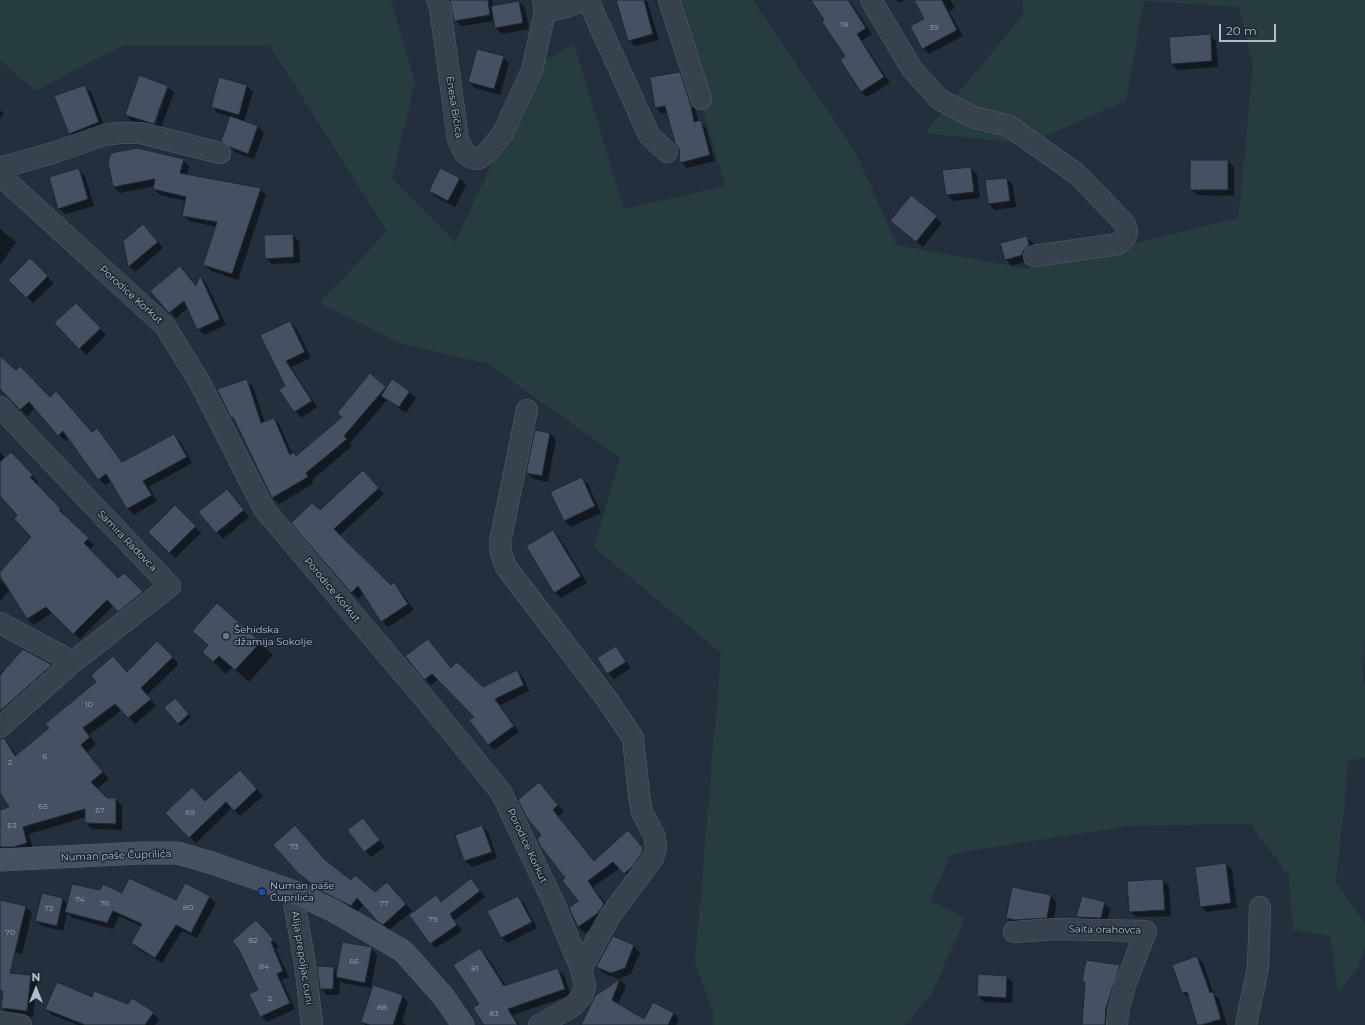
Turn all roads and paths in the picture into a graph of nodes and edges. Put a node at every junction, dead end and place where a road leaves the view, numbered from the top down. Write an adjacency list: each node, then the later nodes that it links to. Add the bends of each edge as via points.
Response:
1 (437, 0): 6 (street, Enesa Bičića, via 458,139 464,152 478,159 488,152 503,133 532,70)
2 (582, 0): 6 (street, Enesa Bičića, via 569,6)
3 (588, 0): 8 (street, via 649,135)
4 (669, 0): 7 (street)
5 (871, 0): 12 (street, via 912,69 940,99 973,117 1010,126 1077,174 1125,224 1126,238 1118,244)
6 (544, 6)
7 (701, 99)
8 (667, 152)
9 (220, 153): 10 (street, via 141,133 119,133 104,135)
10 (0, 168)
11 (0, 174): 22 (street, Porodice Korkut, via 165,326 199,381 264,509 430,704 501,792 553,901)
12 (1034, 256)
13 (0, 407): 16 (street, Samira Radovca, via 170,586)
14 (527, 410): 22 (street, via 500,542 501,553 506,567 606,698 633,738 642,812 654,835 656,847 653,858 610,916)
15 (0, 623): 16 (street)
16 (74, 662): 17 (street, Samira Radovca)
17 (0, 727)
18 (0, 860): 19 (street, Numan paše Čuprilića, via 141,852 178,854)
19 (292, 891): 25 (street, Alija prepoljac cuni, via 305,964); 26 (street, Numan paše Čuprilića, via 334,911 403,951 443,996)
20 (1260, 907): 29 (street, via 1258,967)
21 (1014, 932): 28 (street, Saita orahovca, via 1054,929 1146,931 1125,985)
22 (581, 969): 27 (street, Porodice Korkut, via 585,986 582,996 573,1006)
23 (0, 1022): 24 (street)
24 (20, 1025)
25 (312, 1025)
26 (463, 1025)
27 (540, 1025)
28 (1117, 1025)
29 (1246, 1025)

